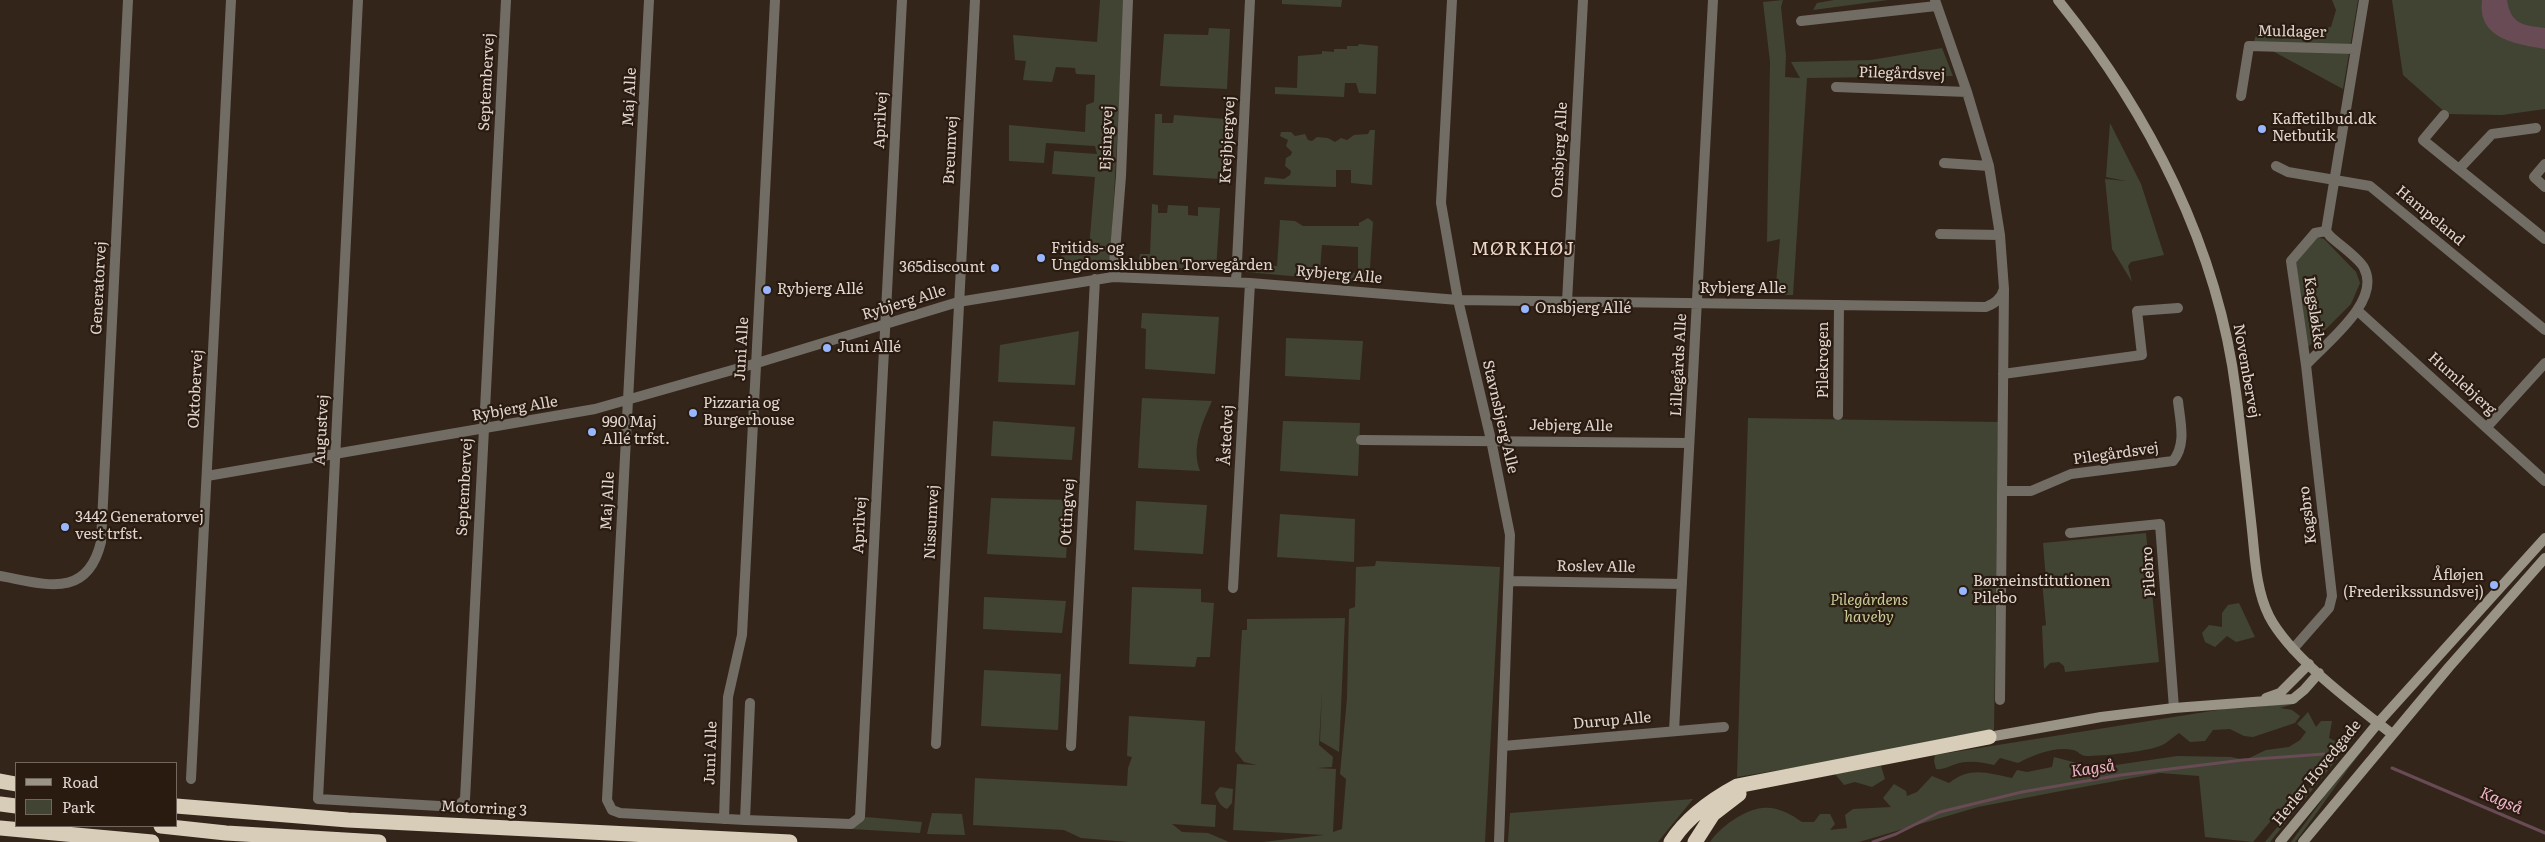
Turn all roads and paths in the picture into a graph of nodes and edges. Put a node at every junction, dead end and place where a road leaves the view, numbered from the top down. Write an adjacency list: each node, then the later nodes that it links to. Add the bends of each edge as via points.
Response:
1 (128, 0): 68 (street, Generatorvej, via 101,542 96,560 85,574 73,582 51,586)
2 (231, 0): 62 (street, Oktobervej)
3 (358, 0): 61 (street, Augustvej)
4 (506, 0): 57 (street, Septembervej)
5 (649, 0): 53 (street, Maj Alle)
6 (775, 0): 49 (street, Juni Alle)
7 (902, 0): 47 (street, Aprilvej)
8 (975, 0): 41 (street, Breumvej)
9 (1128, 0): 35 (street, Ejsingvej, via 1121,176)
10 (1250, 0): 37 (street, Krejbjergvej)
11 (1452, 0): 40 (street, Stavnsbjerg Alle, via 1441,203)
12 (1583, 0): 42 (street, Onsbjerg Alle)
13 (1713, 0): 43 (street, Lillegårds Alle)
14 (2058, 0): 72 (street, Novembervej, via 2080,26 2149,132 2179,191 2197,237 2215,290 2231,356 2260,588 2268,615)
15 (2364, 0): 18 (street)
16 (1935, 3): 17 (street, Pilegårdsvej); 20 (street, Pilegårdsvej)
17 (1800, 21)
18 (2355, 49): 21 (street, Muldager, via 2249,46); 29 (street)
19 (1836, 87): 20 (street, Pilegårdsvej)
20 (1967, 92): 26 (street, Pilegårdsvej)
21 (2241, 96)
22 (2444, 115): 28 (street, via 2423,140)
23 (2536, 128): 28 (street, via 2492,134)
24 (1944, 163): 26 (street)
25 (2545, 164): 30 (street, via 2534,177)
26 (1989, 166): 33 (street, Pilegårdsvej)
27 (2276, 166): 29 (street, Hampeland, via 2288,172)
28 (2459, 169): 34 (street)
29 (2333, 179): 31 (street); 48 (street, Hampeland, via 2370,186)
30 (2545, 188)
31 (2326, 230): 46 (street, Kagsløkke, via 2364,267 2368,281); 51 (street, Kagsløkke, via 2315,233 2291,261)
32 (1940, 234): 33 (street)
33 (2000, 235): 39 (street, Pilegårdsvej)
34 (2545, 239)
35 (1113, 277): 36 (street, Rybjerg Alle); 37 (street, Rybjerg Alle)
36 (1095, 279): 41 (street, Rybjerg Alle); 85 (street, Ottingvej)
37 (1236, 282): 38 (street, Rybjerg Alle)
38 (1250, 283): 40 (street, Rybjerg Alle); 71 (street, Åstedvej)
39 (2004, 289): 44 (street, Rybjerg Alle, via 2001,296 1986,307); 52 (street, Pilegårdsvej)
40 (1458, 300): 42 (street, Rybjerg Alle); 59 (street, Stavnsbjerg Alle)
41 (958, 302): 47 (street, Rybjerg Alle); 84 (street, Nissumvej)
42 (1567, 302): 43 (street, Rybjerg Alle)
43 (1697, 304): 44 (street, Rybjerg Alle); 60 (street, Lillegårds Alle)
44 (1839, 305): 55 (street, Pilekrogen)
45 (2178, 308): 52 (street, via 2138,311 2142,355)
46 (2358, 310): 51 (street, Kagsløkke); 56 (street, Humlebjerg)
47 (886, 325): 49 (street, Rybjerg Alle); 98 (street, Aprilvej, via 860,817 851,824)
48 (2545, 330)
49 (757, 363): 53 (street, Rybjerg Alle); 97 (street, Juni Alle, via 742,634 728,697)
50 (2545, 363): 56 (street)
51 (2306, 365): 72 (street, Kagsbro, via 2332,596 2329,608)
52 (2003, 374): 64 (street, Pilegårdsvej)
53 (629, 401): 57 (street, Rybjerg Alle); 97 (street, Maj Alle, via 608,800 612,810 620,813)
54 (2178, 401): 64 (street, Pilegårdsvej, via 2182,441 2180,453 2173,461 2071,474 2031,491)
55 (1838, 415)
56 (2488, 427): 63 (street, Humlebjerg)
57 (483, 430): 61 (street, Rybjerg Alle); 91 (street, Septembervej, via 465,799 457,807)
58 (1361, 440): 59 (street, Jebjerg Alle)
59 (1491, 440): 60 (street, Jebjerg Alle); 69 (street, Stavnsbjerg Alle, via 1510,535)
60 (1689, 443): 70 (street, Lillegårds Alle)
61 (335, 455): 62 (street, Rybjerg Alle); 91 (street, Augustvej, via 318,799)
62 (207, 476): 87 (street, Oktobervej)
63 (2545, 481)
64 (2002, 491): 75 (street, Pilegårdsvej)
65 (2070, 533): 78 (street, Pilebro, via 2160,524)
66 (2545, 538): 79 (street, Herlev Hovedgade)
67 (2545, 558): 82 (street)
68 (0, 576)
69 (1509, 581): 70 (street, Roslev Alle); 86 (street, Stavnsbjerg Alle)
70 (1682, 584): 81 (street, Lillegårds Alle)
71 (1233, 588)
72 (2293, 649): 73 (street, Novembervej)
73 (2309, 664): 74 (street, Novembervej); 76 (street, via 2280,693)
74 (2319, 674): 76 (street, via 2293,699); 79 (street, Novembervej)
75 (2000, 700)
76 (2258, 701): 78 (street)
77 (750, 703): 98 (street)
78 (2174, 708): 83 (street)
79 (2378, 723): 82 (street, Novembervej); 111 (street, Herlev Hovedgade)
80 (1724, 727): 81 (street, Durup Alle)
81 (1674, 731): 86 (street, Durup Alle)
82 (2392, 734): 112 (street)
83 (1989, 737): 89 (highway)
84 (936, 744)
85 (1071, 746)
86 (1503, 746): 108 (street, Stavnsbjerg Alle)
87 (191, 779)
88 (0, 781): 90 (highway)
89 (1758, 783): 109 (highway, via 1737,786 1711,800 1679,829); 110 (highway, via 1713,814)
90 (15, 784)
91 (382, 802)
92 (0, 804): 93 (highway)
93 (15, 806)
94 (178, 806): 107 (highway, Motorring 3, via 348,820)
95 (0, 810): 96 (highway)
96 (15, 810)
97 (724, 819): 98 (street, Maj Alle)
98 (745, 820)
99 (0, 823): 100 (highway)
100 (15, 826)
101 (20, 827): 104 (highway)
102 (170, 827): 106 (highway)
103 (0, 828): 104 (highway)
104 (55, 834): 105 (highway)
105 (152, 842)
106 (379, 842)
107 (790, 842)
108 (1499, 842)
109 (1670, 842)
110 (1694, 842)
111 (2280, 842)
112 (2303, 842)

